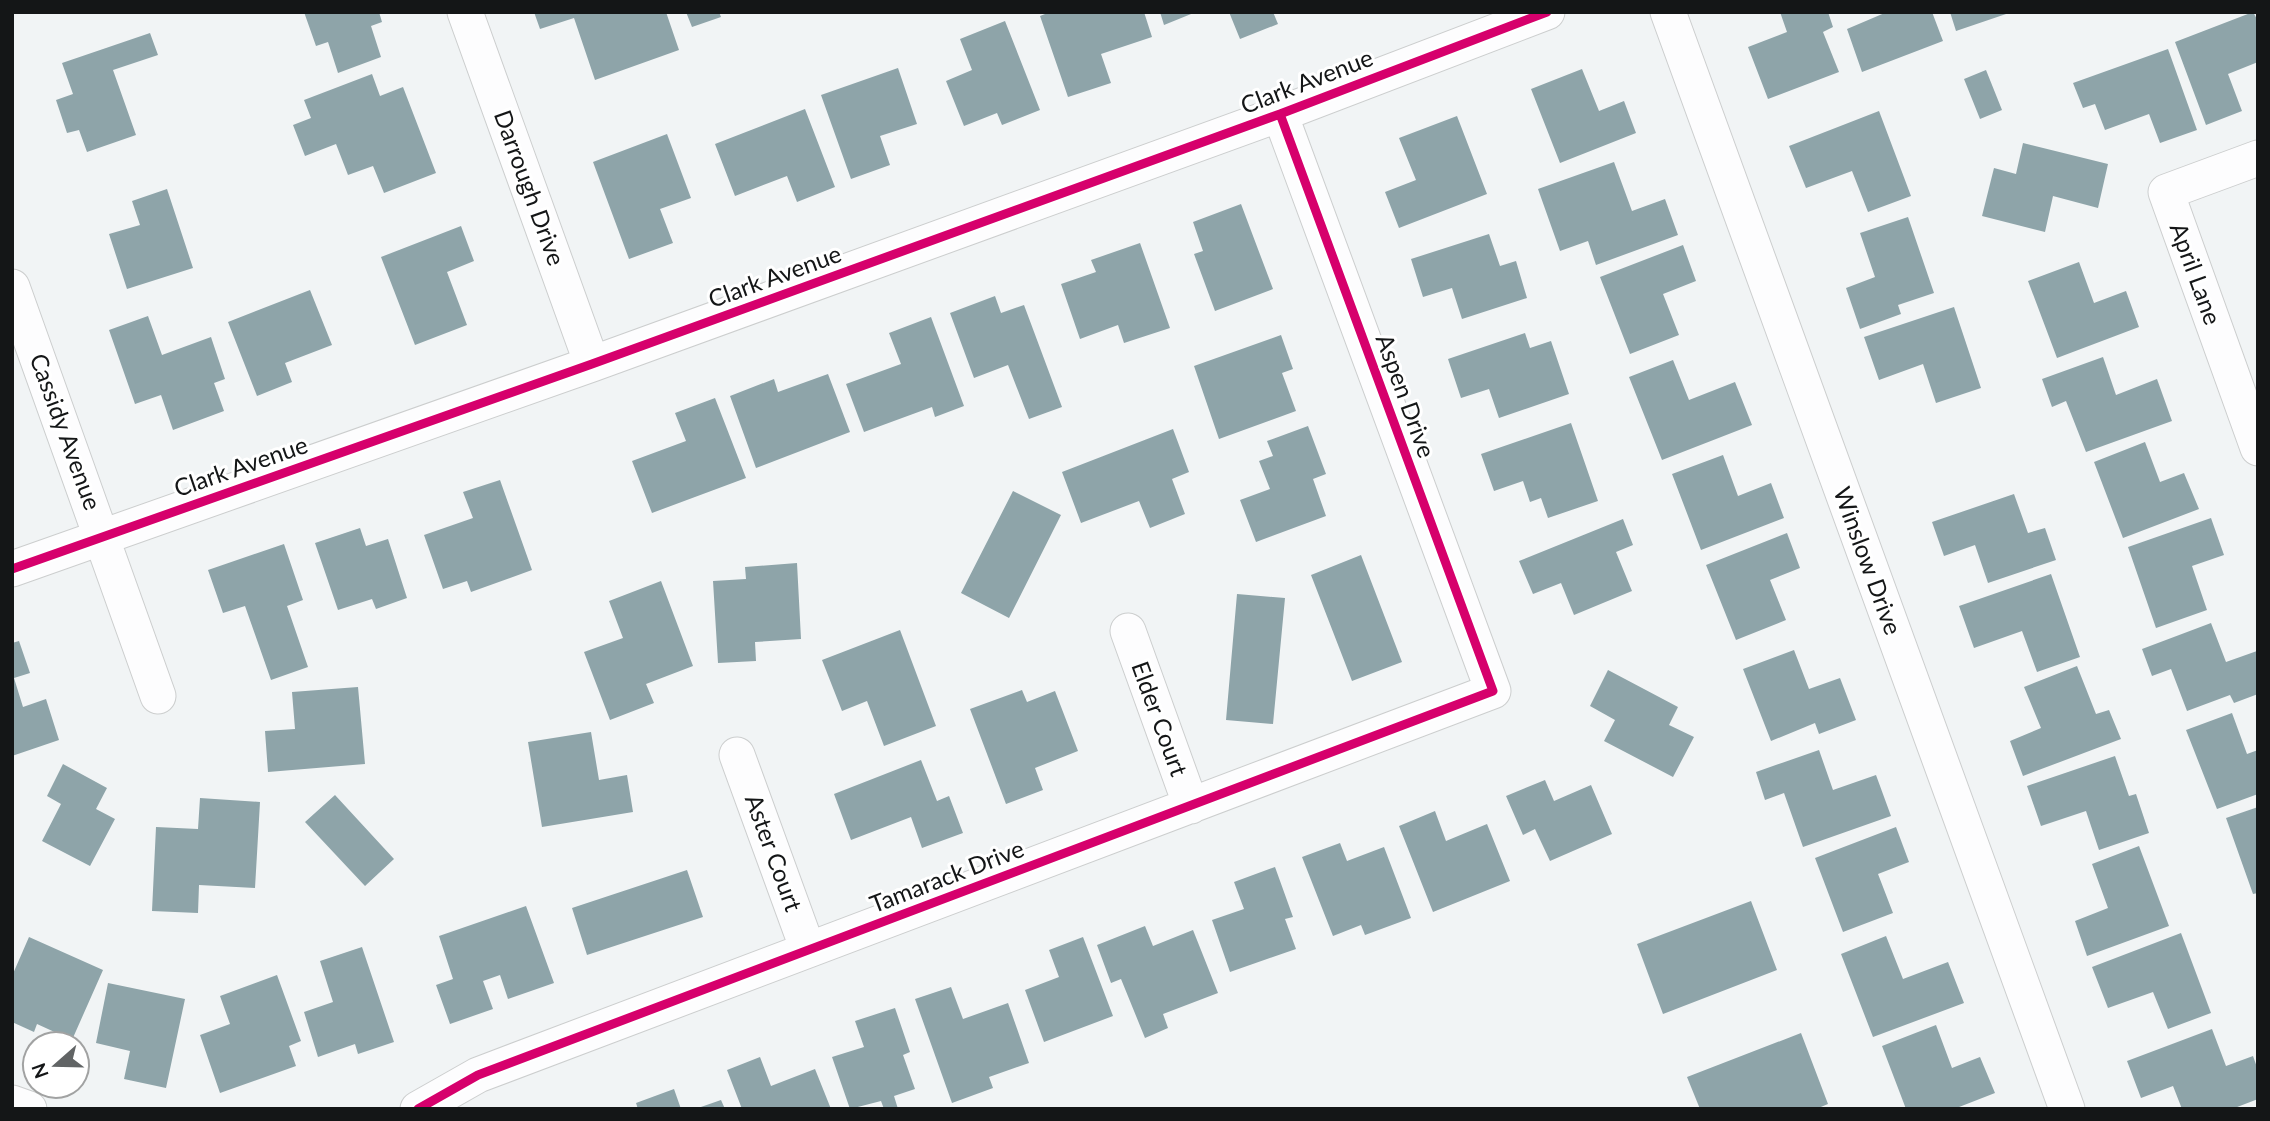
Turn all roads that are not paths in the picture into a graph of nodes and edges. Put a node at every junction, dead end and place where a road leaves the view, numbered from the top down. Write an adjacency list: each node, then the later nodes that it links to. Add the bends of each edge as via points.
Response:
1 (465, 12): 8 (street, Darrough Drive)
2 (1547, 12): 4 (street, Clark Avenue)
3 (1668, 12): 21 (street, Winslow Drive)
4 (1475, 25): 5 (street, Clark Avenue)
5 (1280, 114): 8 (street, Clark Avenue); 13 (street, Aspen Drive)
6 (2258, 158): 9 (street, April Lane, via 2165,192)
7 (12, 287): 10 (street, Cassidy Avenue)
8 (593, 364): 10 (street, Clark Avenue)
9 (2258, 448)
10 (103, 537): 11 (street, Clark Avenue); 14 (street, Cassidy Avenue)
11 (12, 569)
12 (1128, 631): 16 (street, Elder Court)
13 (1493, 691): 16 (street, Tamarack Drive)
14 (158, 696)
15 (737, 755): 17 (street, Aster Court)
16 (1191, 806): 17 (street, Tamarack Drive)
17 (808, 950): 20 (street, Tamarack Drive, via 478,1075)
18 (12, 1103): 19 (street)
19 (29, 1109)
20 (418, 1109)
21 (2067, 1109)

